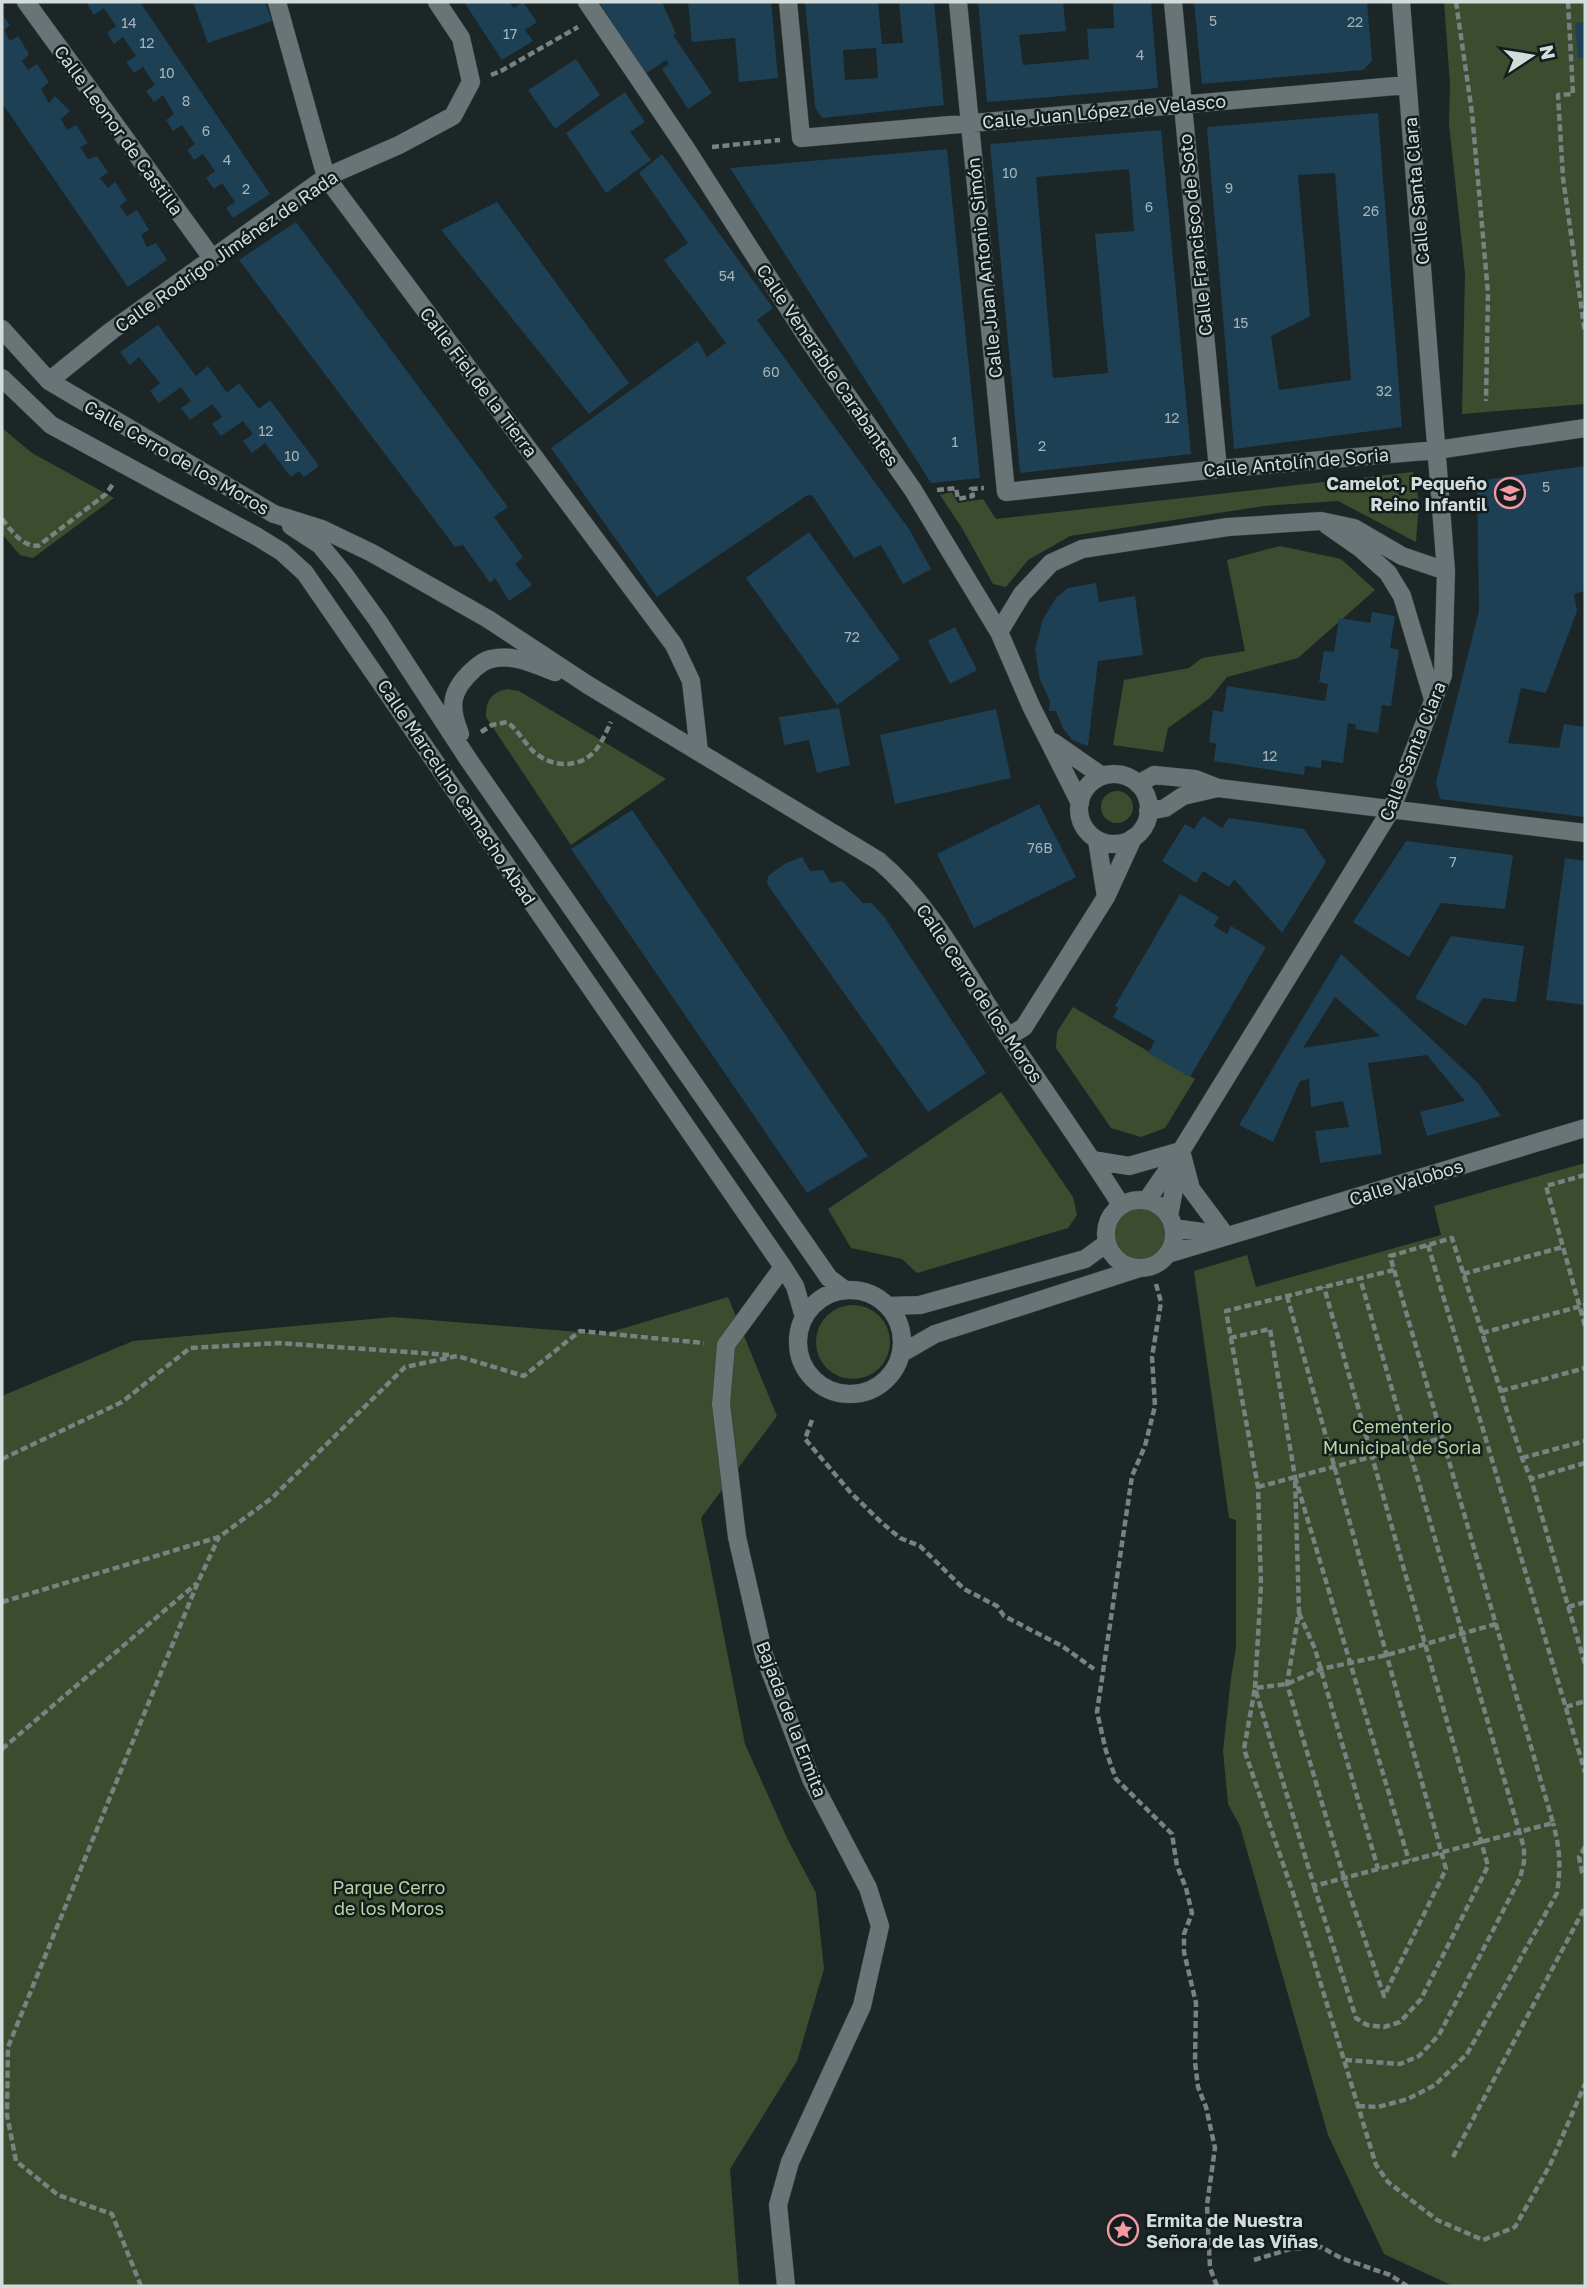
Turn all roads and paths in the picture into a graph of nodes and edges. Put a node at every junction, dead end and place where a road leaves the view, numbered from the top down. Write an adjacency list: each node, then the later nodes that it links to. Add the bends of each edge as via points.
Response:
1 (26, 2): 19 (street, Calle Leonor de Castilla)
2 (277, 2): 18 (street, Calle Fiel de la Tierra)
3 (436, 2): 18 (street, Calle Rodrigo Jiménez de Rada, via 461,38 471,82 453,116)
4 (587, 2): 17 (street, Calle Venerable Carabantes)
5 (788, 2): 16 (street)
6 (958, 2): 15 (street, Calle Juan Antonio Simón)
7 (1173, 2): 14 (street, Calle Francisco de Soto)
8 (1401, 2): 13 (street, Calle Santa Clara)
9 (1455, 2): 24 (path, via 1472,113 1488,293)
10 (1568, 2): 21 (path, via 1573,94 1558,95 1563,178)
11 (580, 26): 12 (path)
12 (501, 71)
13 (1408, 85): 14 (street, Calle Juan López de Velasco); 26 (street, Calle Santa Clara)
14 (1182, 104): 15 (street, Calle Juan López de Velasco); 28 (street, Calle Francisco de Soto)
15 (970, 123): 16 (street, Calle Juan López de Velasco); 31 (street, Calle Juan Antonio Simón)
16 (802, 138): 17 (path)
17 (687, 150): 36 (street, Calle Venerable Carabantes, via 808,339 913,490)
18 (326, 177): 19 (street, Calle Rodrigo Jiménez de Rada); 42 (street, Calle Fiel de la Tierra, via 674,645 691,681)
19 (212, 258): 23 (street, Calle Rodrigo Jiménez de Rada)
20 (2, 329): 23 (street, Calle Cerro de los Moros)
21 (1585, 332)
22 (2, 378): 27 (street, Calle Marcelino Camacho Abad, via 51,425)
23 (49, 381): 32 (street, Calle Cerro de los Moros)
24 (1486, 401)
25 (1585, 428): 26 (street, Calle Antolín de Soria)
26 (1437, 450): 28 (street, Calle Antolín de Soria); 35 (street, Calle Santa Clara)
27 (126, 466): 33 (path, via 106,494 38,546 21,541); 67 (street, Calle Marcelino Camacho Abad, via 256,536 305,573)
28 (1218, 469): 31 (street, Calle Antolín de Soria)
29 (986, 488): 30 (path, via 971,489 973,496 958,499 956,488)
30 (939, 490)
31 (1006, 492)
32 (274, 514): 37 (street, Calle Cerro de los Moros, via 322,529 372,553 488,619); 41 (street, Calle Marcelino Camacho Abad, via 320,545 344,574)
33 (2, 519)
34 (1321, 521): 35 (street, via 1354,527 1402,556); 36 (street, via 1228,527 1082,549 1051,563 1022,594); 38 (street, via 1388,573 1402,596)
35 (1446, 571): 38 (street, Calle Santa Clara, via 1443,675)
36 (999, 632): 40 (street, Calle Venerable Carabantes)
37 (588, 685): 39 (street, Calle Cerro de los Moros); 41 (street, Calle Cerro de los Moros, via 522,660 492,658 461,681 453,698 453,716)
38 (1433, 699): 47 (street, Calle Santa Clara)
39 (620, 702): 41 (path, via 598,747 581,762 547,760 507,722 492,725); 42 (street, Calle Cerro de los Moros)
40 (1050, 740): 43 (street, Calle Venerable Carabantes); 46 (street, Calle Venerable Carabantes)
41 (466, 751): 72 (street, Calle Marcelino Camacho Abad, via 829,1278)
42 (699, 752): 53 (street, Calle Cerro de los Moros, via 825,826 896,875 930,914)
43 (1102, 776): 44 (street, via 1121,775); 46 (street, via 1087,786)
44 (1138, 784): 45 (street, via 1154,775 1195,779); 48 (street)
45 (1218, 788): 47 (street); 48 (street)
46 (1080, 803): 51 (street, via 1082,824)
47 (1392, 808): 49 (street); 55 (street, Calle Santa Clara)
48 (1148, 811): 50 (street, via 1141,831)
49 (1585, 833)
50 (1132, 838): 51 (street, via 1115,844); 52 (street)
51 (1097, 840): 52 (street)
52 (1106, 897): 53 (street, via 1024,1027)
53 (1008, 1037): 56 (street, Calle Cerro de los Moros)
54 (1585, 1128): 61 (street, Calle Valobos)
55 (1181, 1151): 56 (street, via 1129,1166); 58 (street, Calle Santa Clara); 60 (street, Calle Santa Clara); 61 (street, via 1191,1189)
56 (1093, 1160): 59 (street, Calle Cerro de los Moros)
57 (1585, 1175): 64 (path, via 1546,1186)
58 (1147, 1200): 59 (street); 60 (street, via 1163,1209)
59 (1121, 1205): 62 (street, via 1108,1222)
60 (1171, 1222): 61 (street, Calle Valobos); 65 (street, via 1174,1237)
61 (1226, 1236): 65 (street, Calle Valobos)
62 (1107, 1243): 66 (street, via 1119,1261); 74 (street, via 1072,1263 920,1305)
63 (1428, 1245): 68 (path, via 1390,1256); 69 (path, via 1452,1238); 114 (path)
64 (1563, 1247): 69 (path); 75 (path)
65 (1168, 1254): 66 (street)
66 (1145, 1267): 81 (street, via 935,1334); 137 (path, via 1161,1302 1152,1357 1155,1406 1132,1476 1097,1712 1116,1779 1172,1834 1192,1913 1184,1934 1184,1952 1196,2003 1198,2087 1216,2148 1207,2206 1210,2268)
67 (783, 1268): 76 (street, Calle Marcelino Camacho Abad, via 795,1286); 80 (street)
68 (1394, 1270): 70 (path); 86 (path)
69 (1464, 1274): 78 (path)
70 (1360, 1278): 71 (path); 88 (path)
71 (1324, 1287): 73 (path); 89 (path)
72 (845, 1290): 74 (street, via 876,1296); 76 (street, via 829,1294)
73 (1287, 1296): 79 (path, via 1226,1311); 93 (path)
74 (888, 1306): 81 (street, via 898,1319)
75 (1582, 1306): 77 (path); 78 (path)
76 (804, 1317): 81 (street, via 799,1352 805,1369 832,1392 868,1392 895,1370)
77 (1585, 1326)
78 (1482, 1333): 84 (path)
79 (1230, 1338): 94 (path, via 1270,1329); 96 (path)
80 (726, 1345): 82 (path, via 580,1331 524,1376); 136 (street, Bajada de la Ermita, via 721,1404 735,1524 764,1655 810,1779 868,1888 880,1926 862,2006 790,2162 778,2205)
81 (902, 1353)
82 (457, 1356): 91 (path, via 279,1343 190,1348 122,1402); 97 (path, via 405,1367 272,1498)
83 (1585, 1368): 84 (path)
84 (1501, 1391): 90 (path)
85 (812, 1420): 109 (path, via 805,1439 882,1523 900,1538 920,1546 964,1589)
86 (1442, 1438): 88 (path); 103 (path)
87 (1585, 1441): 90 (path)
88 (1408, 1447): 89 (path); 104 (path)
89 (1372, 1456): 93 (path); 105 (path)
90 (1522, 1458): 95 (path)
91 (2, 1459)
92 (1585, 1463): 95 (path)
93 (1335, 1466): 94 (path); 106 (path)
94 (1295, 1477): 96 (path); 102 (path); 107 (path)
95 (1531, 1479): 101 (path)
96 (1258, 1487): 112 (path, via 1261,1585)
97 (219, 1537): 98 (path); 99 (path)
98 (198, 1582): 115 (path); 129 (path, via 8,2047)
99 (2, 1602)
100 (1585, 1602): 101 (path)
101 (1568, 1607): 108 (path)
102 (1299, 1612): 110 (path); 111 (path)
103 (1496, 1624): 104 (path); 117 (path)
104 (1461, 1633): 105 (path); 118 (path)
105 (1425, 1644): 106 (path); 119 (path)
106 (1387, 1655): 107 (path); 121 (path)
107 (1350, 1662): 110 (path); 122 (path)
108 (1585, 1664)
109 (1094, 1669)
110 (1321, 1669): 111 (path); 123 (path)
111 (1287, 1684): 112 (path); 125 (path)
112 (1255, 1688): 126 (path); 128 (path, via 1244,1749)
113 (1585, 1701): 114 (path)
114 (1566, 1707): 116 (path)
115 (2, 1749)
116 (1585, 1772)
117 (1553, 1823): 118 (path); 132 (path, via 1561,1869 1556,1893 1467,2054 1435,2085 1408,2099 1378,2107)
118 (1518, 1832): 119 (path); 128 (path, via 1524,1848 1520,1878 1439,2035 1419,2056 1401,2064)
119 (1481, 1842): 121 (path); 126 (path, via 1488,1866 1421,1999 1400,2022 1384,2027 1356,2018)
120 (1585, 1847): 124 (path, via 1579,1857)
121 (1442, 1852): 122 (path); 125 (path, via 1446,1869 1384,1996)
122 (1409, 1861): 123 (path)
123 (1378, 1869): 125 (path)
124 (1585, 1876)
125 (1344, 1878): 126 (path)
126 (1314, 1886)
127 (1585, 1907): 133 (path)
128 (1344, 2060): 132 (path)
129 (8, 2075): 130 (path); 135 (path, via 7,2115 16,2161 58,2195 112,2214)
130 (2, 2077)
131 (1585, 2084): 132 (path, via 1550,2165 1514,2227 1483,2240 1437,2220 1388,2182 1376,2165)
132 (1358, 2106)
133 (1453, 2157)
134 (1254, 2260): 138 (path, via 1290,2249 1321,2247)
135 (141, 2286)
136 (786, 2286)
137 (1217, 2286)
138 (1407, 2286)

